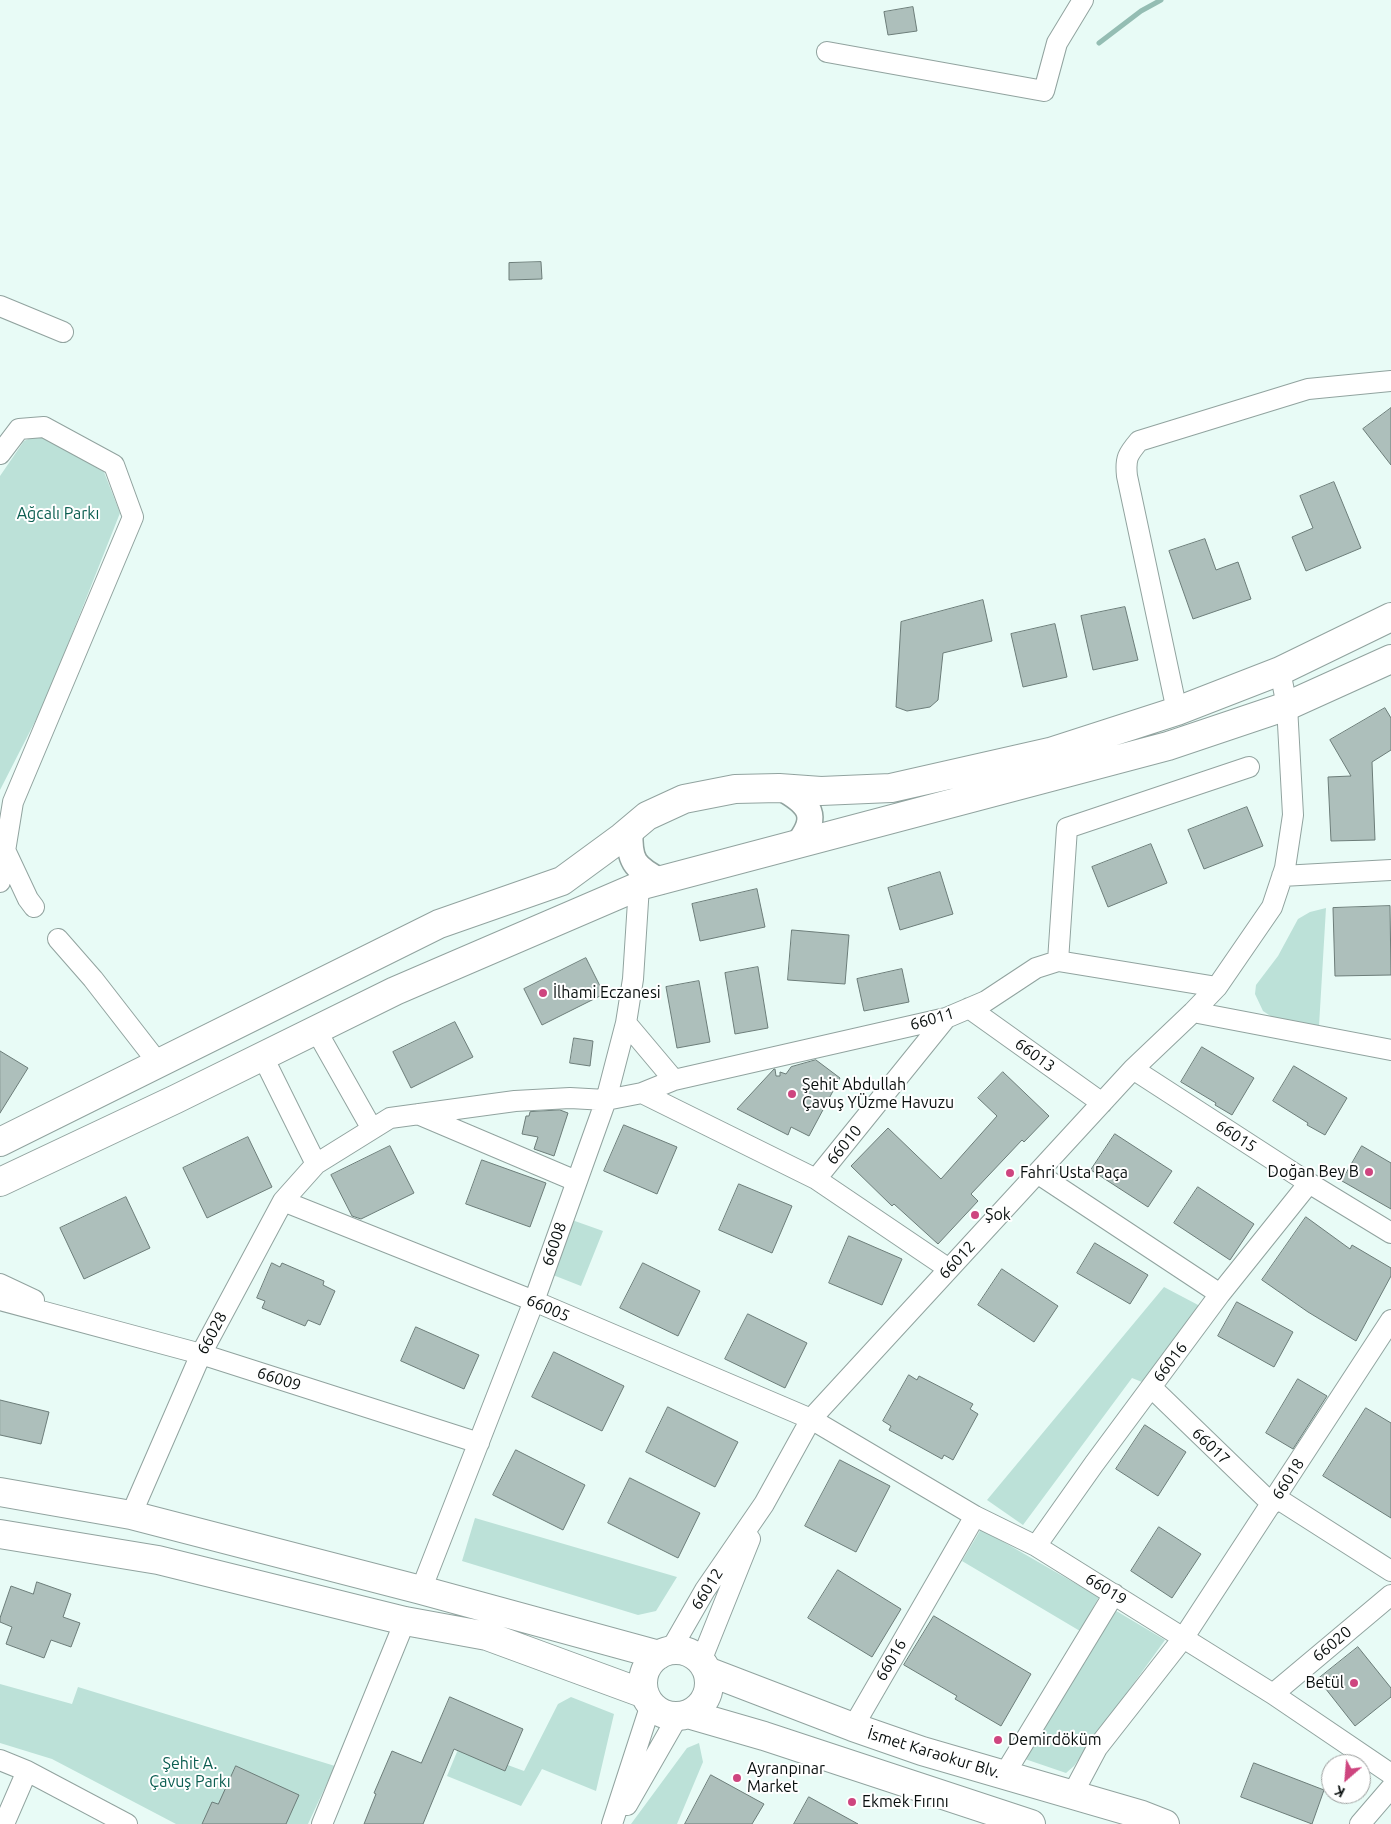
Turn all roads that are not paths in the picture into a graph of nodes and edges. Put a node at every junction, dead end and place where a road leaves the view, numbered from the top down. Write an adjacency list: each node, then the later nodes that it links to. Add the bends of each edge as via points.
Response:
1 (1083, 0): 2 (street, via 1057,43 1044,91)
2 (827, 52)
3 (0, 306): 4 (street)
4 (63, 332)
5 (1391, 381): 11 (street, via 1308,389 1139,441 1128,453 1127,476)
6 (0, 454): 16 (street, via 19,429 44,427 114,465 133,517 14,802)
7 (1391, 617): 9 (main road)
8 (1391, 659): 10 (main road)
9 (1280, 671): 10 (street, 66012); 11 (main road)
10 (1287, 706): 15 (main road, via 1168,746); 18 (street, 66012, via 1293,815)
11 (1177, 711): 13 (main road, via 1050,752 891,788 821,791)
12 (1249, 767): 23 (street, via 1067,828)
13 (782, 788): 14 (main road, via 734,789 684,799 647,816); 15 (street, via 804,803 808,812 810,823)
14 (630, 831): 20 (street, via 632,858); 32 (main road, via 562,881 439,924)
15 (798, 844): 20 (main road)
16 (5, 850): 19 (street); 21 (street)
17 (1391, 870): 18 (street)
18 (1282, 876): 24 (street, 66012, via 1272,907)
19 (0, 882)
20 (650, 884): 28 (street, 66008); 29 (main road, via 394,991)
21 (34, 907)
22 (58, 939): 32 (street)
23 (1058, 961): 24 (street, 66011); 25 (street, 66011, via 1036,968 986,1001)
24 (1217, 986): 26 (street, 66012)
25 (969, 1008): 27 (street, 66011); 37 (street, 66013)
26 (1193, 1012): 30 (street); 33 (street, 66012)
27 (946, 1018): 34 (street, 66011); 43 (street, 66010)
28 (626, 1023): 34 (street); 36 (street, 66008)
29 (316, 1030): 31 (main road); 39 (street)
30 (1391, 1050)
31 (262, 1057): 41 (street); 44 (main road)
32 (159, 1064): 40 (main road)
33 (1133, 1069): 37 (street, 66012); 46 (street, 66015)
34 (674, 1080): 35 (street, 66011)
35 (642, 1093): 36 (street, 66011); 43 (street)
36 (606, 1100): 38 (street, 66011, via 515,1101); 45 (street, 66008)
37 (1102, 1103): 42 (street, 66012)
38 (418, 1114): 39 (street, 66028, via 390,1118); 45 (street)
39 (372, 1129): 41 (street, 66028)
40 (0, 1142)
41 (316, 1164): 47 (street, 66028)
42 (1037, 1173): 49 (street, 66012); 51 (street)
43 (816, 1179): 49 (street)
44 (0, 1182)
45 (576, 1182): 53 (street, 66008)
46 (1310, 1183): 48 (street, 66015); 51 (street, 66016)
47 (283, 1201): 53 (street, 66005); 56 (street, 66028)
48 (1391, 1233)
49 (949, 1269): 58 (street, 66012)
50 (0, 1284): 55 (street, 66009)
51 (1220, 1294): 57 (street, 66016)
52 (0, 1300): 55 (street, 66009)
53 (534, 1302): 58 (street, 66005); 59 (street, 66008)
54 (1391, 1320): 61 (street, 66018)
55 (78, 1321): 56 (street, 66009)
56 (201, 1354): 59 (street, 66009); 63 (street, 66028)
57 (1151, 1388): 61 (street, 66017); 66 (street, 66016)
58 (811, 1419): 62 (street, 66012); 64 (street, 66019)
59 (479, 1443): 68 (street, 66008)
60 (0, 1492): 63 (main road)
61 (1274, 1501): 67 (street, 66017); 72 (street, 66018)
62 (764, 1504): 73 (street, 66012); 74 (street, 66012)
63 (131, 1515): 68 (main road)
64 (975, 1516): 66 (street, 66019); 78 (street, 66016)
65 (0, 1534): 71 (main road, via 158,1560)
66 (1036, 1546): 69 (street, 66019)
67 (1391, 1571)
68 (421, 1590): 73 (main road)
69 (1114, 1594): 72 (street, 66019); 82 (street)
70 (1391, 1594): 75 (street, 66020)
71 (405, 1621): 76 (main road, via 487,1636); 88 (street)
72 (1184, 1637): 75 (street, 66019); 84 (street, 66018, via 1098,1748)
73 (665, 1653): 74 (main road, via 681,1651 692,1654); 76 (main road, via 651,1662 645,1672)
74 (704, 1666): 77 (main road, via 709,1681 706,1696 697,1709); 78 (main road, İsmet Karaokur Blv.)
75 (1273, 1694): 81 (street, 66019)
76 (648, 1699): 77 (main road, via 658,1711); 89 (street)
77 (683, 1715): 85 (main road, via 773,1739); 89 (street)
78 (853, 1727): 82 (main road, İsmet Karaokur Blv.)
79 (0, 1760): 80 (street)
80 (27, 1771): 86 (street); 87 (street)
81 (1391, 1774)
82 (1004, 1775): 84 (main road, İsmet Karaokur Blv.)
83 (1391, 1788): 92 (street)
84 (1072, 1795): 91 (main road, İsmet Karaokur Blv.)
85 (993, 1818): 90 (main road)
86 (4, 1824)
87 (127, 1824)
88 (322, 1824)
89 (614, 1824)
90 (1031, 1824)
91 (1165, 1824)
92 (1360, 1824)

